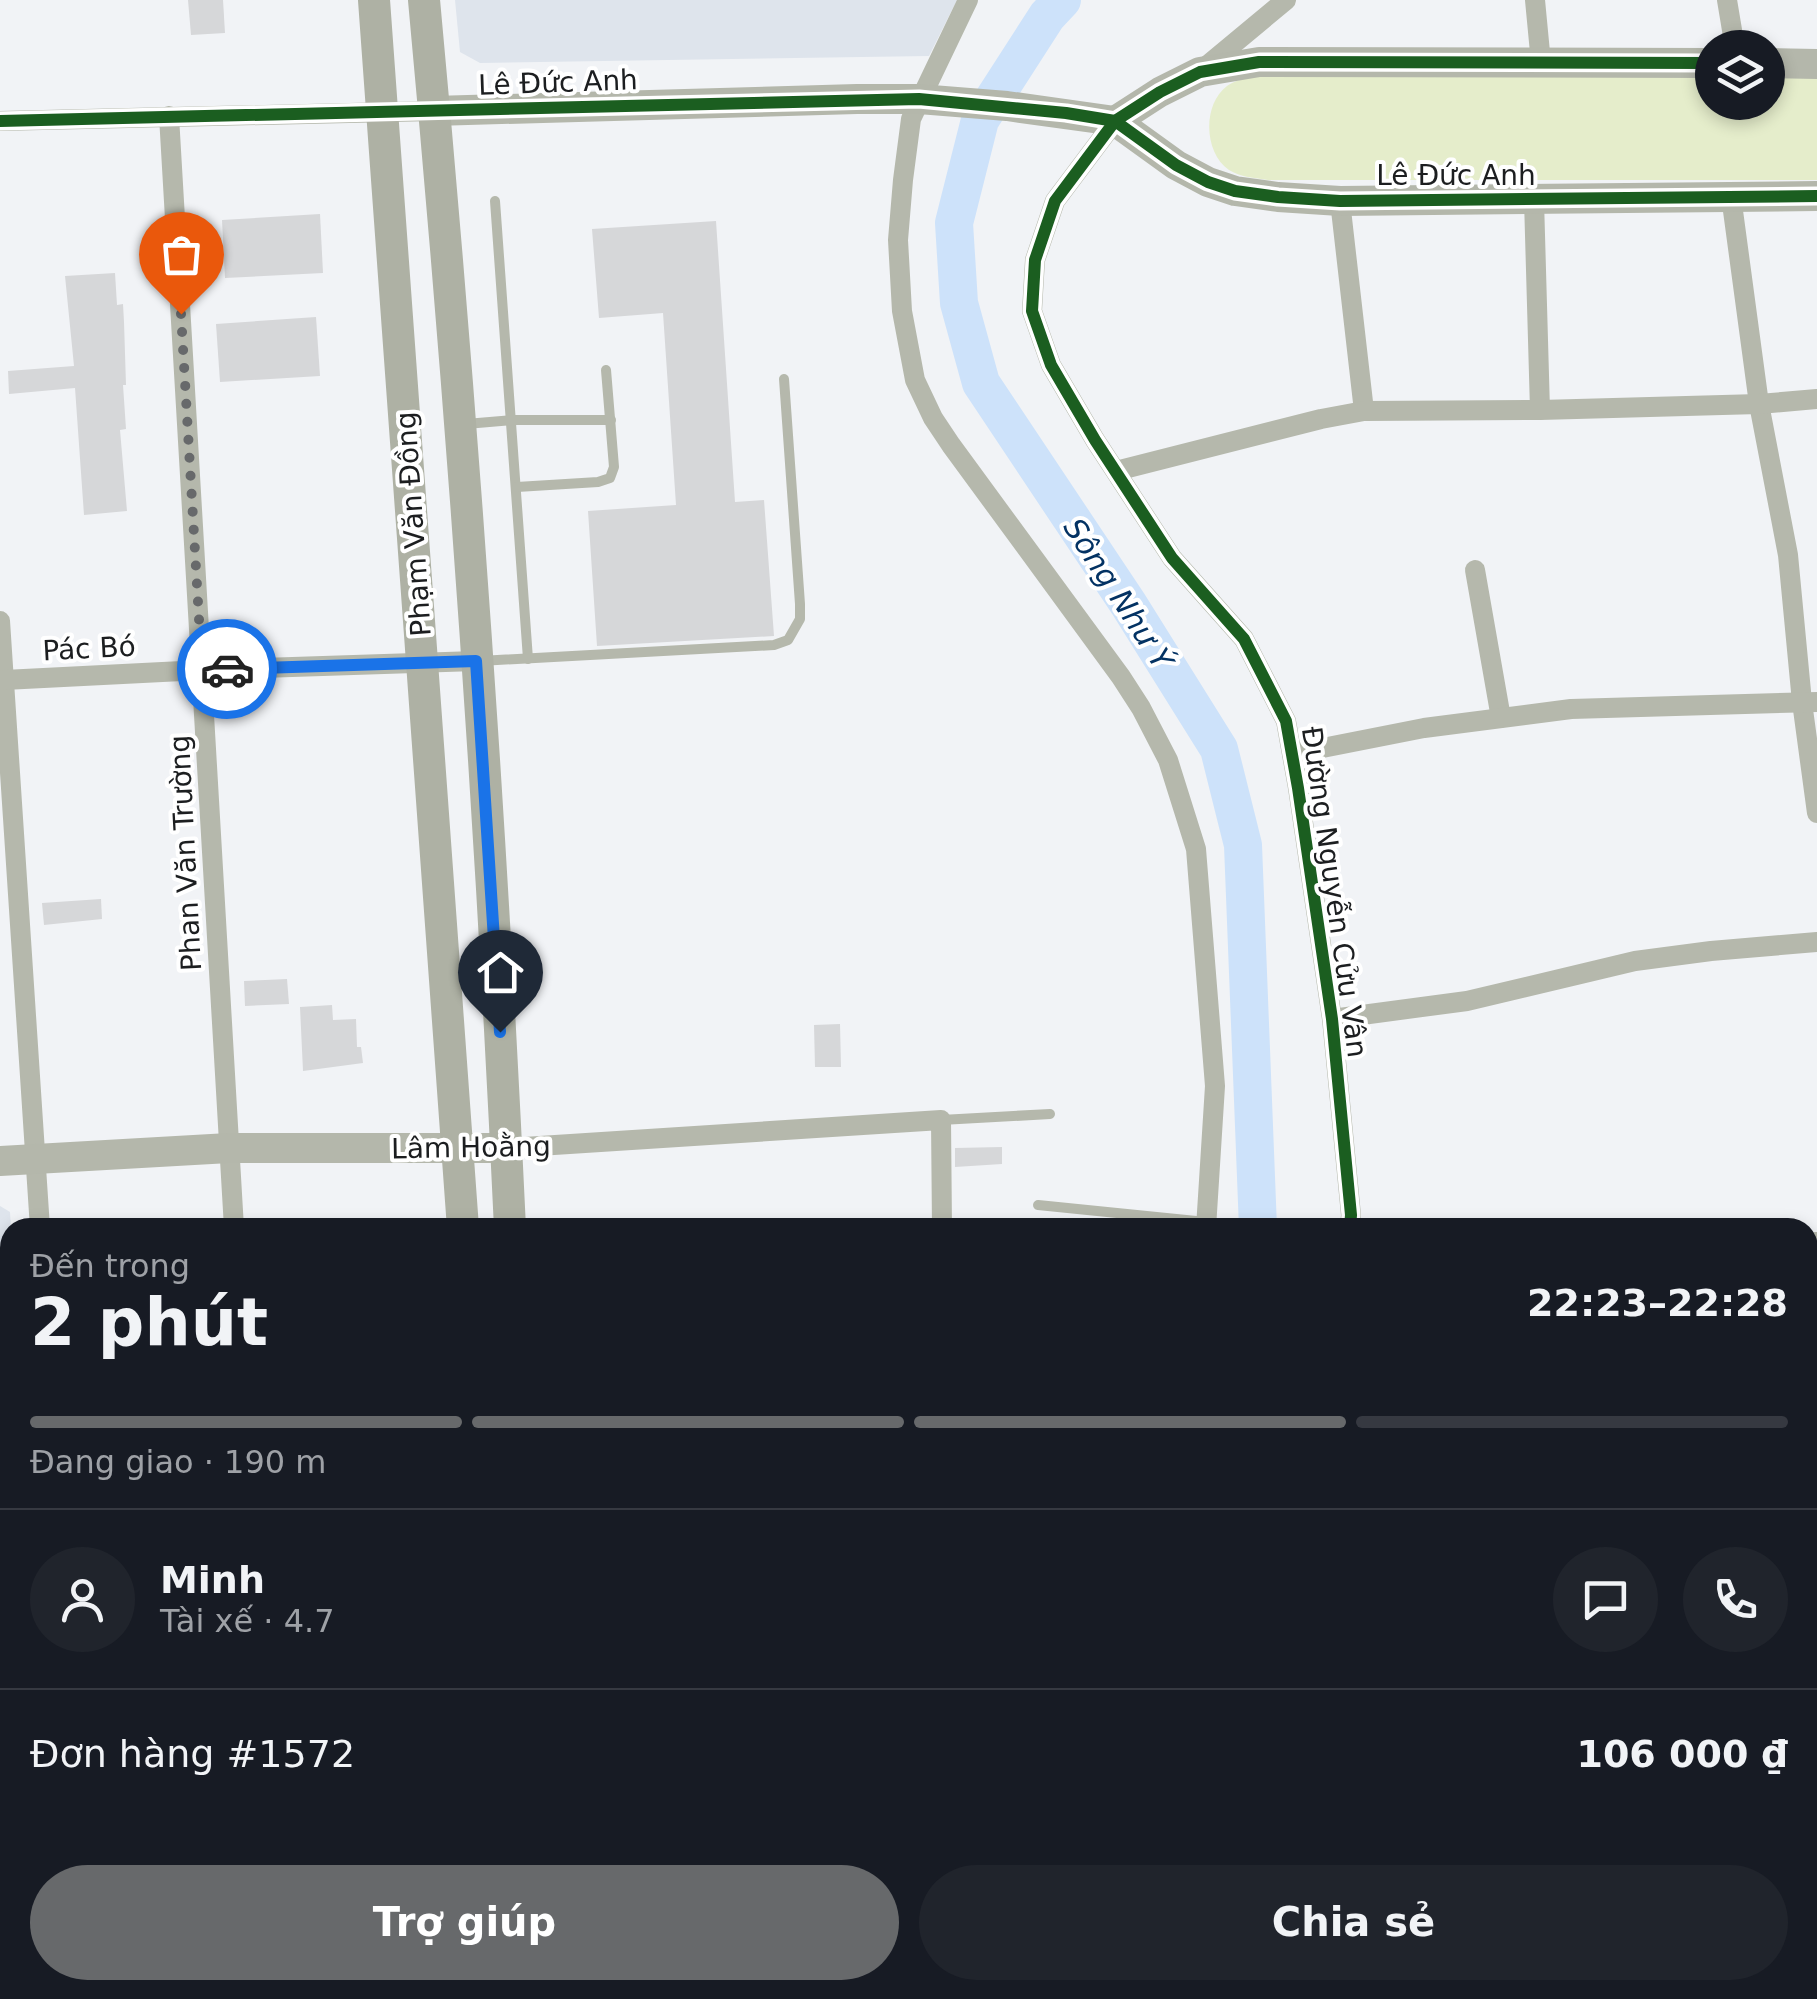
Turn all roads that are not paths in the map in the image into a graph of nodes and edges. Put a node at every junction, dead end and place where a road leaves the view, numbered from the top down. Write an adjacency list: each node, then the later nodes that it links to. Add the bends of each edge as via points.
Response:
1 (374, 0): 14 (main road, Phạm Văn Đồng)
2 (424, 0): 15 (main road, Phạm Văn Đồng)
3 (968, 0): 13 (street)
4 (1286, 0): 12 (street)
5 (1535, 0): 8 (street)
6 (1726, 0): 7 (street)
7 (1732, 30)
8 (1541, 63): 9 (street); 12 (street, via 1259,62)
9 (1695, 63)
10 (1785, 63): 11 (street)
11 (1817, 64)
12 (1200, 72): 17 (street)
13 (933, 100): 15 (street, Lê Đức Anh); 17 (street, Lê Đức Anh); 62 (street, via 911,119 898,240 915,380 951,445 1121,676 1168,760 1196,849 1215,1086)
14 (382, 110): 15 (street, Lê Đức Anh); 16 (street, Lê Đức Anh); 39 (main road, Phạm Văn Đồng)
15 (434, 111): 32 (main road, Phạm Văn Đồng)
16 (169, 116): 18 (street, Lê Đức Anh); 40 (street, Phan Văn Trường)
17 (1116, 121): 22 (street, Lê Đức Anh, via 1208,182 1278,198); 33 (street, Đường Nguyễn Cửu Vân, via 1055,201 1035,260 1032,312 1051,365)
18 (0, 122)
19 (1731, 196): 20 (street, Lê Đức Anh); 23 (street, Lê Đức Anh); 27 (street)
20 (1817, 196)
21 (495, 200): 30 (lane)
22 (1340, 200): 23 (street, Lê Đức Anh); 29 (street)
23 (1534, 200): 28 (street)
24 (606, 370): 31 (lane)
25 (784, 378): 37 (lane, via 800,604 788,640)
26 (1817, 399): 27 (street)
27 (1759, 404): 28 (street); 42 (street)
28 (1540, 410): 29 (street)
29 (1364, 411): 33 (street)
30 (512, 420): 31 (lane); 32 (lane); 34 (lane)
31 (611, 420): 34 (lane, via 610,478)
32 (460, 424): 38 (main road, Phạm Văn Đồng)
33 (1116, 471): 44 (street, Đường Nguyễn Cửu Vân, via 1172,558 1244,638 1286,721)
34 (517, 487): 37 (lane)
35 (1475, 570): 43 (street)
36 (0, 621): 41 (street)
37 (528, 659): 38 (lane)
38 (476, 661): 39 (street, Pác Bó); 51 (main road, Phạm Văn Đồng)
39 (424, 662): 40 (street, Pác Bó); 52 (main road, Phạm Văn Đồng)
40 (202, 670): 41 (street, Pác Bó); 50 (street, Phan Văn Trường)
41 (2, 681): 53 (street)
42 (1810, 702): 43 (street, via 1570,709); 45 (street)
43 (1501, 718): 44 (street)
44 (1292, 754): 47 (street, Đường Nguyễn Cửu Vân)
45 (1817, 813)
46 (1817, 942): 47 (street, via 1635,961 1468,1000)
47 (1332, 1020): 63 (street, Đường Nguyễn Cửu Vân)
48 (1050, 1114): 49 (lane)
49 (941, 1120): 51 (street, Lâm Hoằng); 60 (street)
50 (230, 1148): 52 (street, Lâm Hoằng); 53 (street, Lâm Hoằng); 57 (street, Phan Văn Trường)
51 (507, 1148): 52 (street, Lâm Hoằng); 59 (main road, Phạm Văn Đồng)
52 (458, 1150): 58 (main road, Phạm Văn Đồng)
53 (35, 1159): 54 (street, Lâm Hoằng); 56 (street)
54 (0, 1160)
55 (1038, 1204): 61 (lane)
56 (39, 1218)
57 (234, 1218)
58 (462, 1218)
59 (510, 1218)
60 (942, 1218)
61 (1150, 1218)
62 (1206, 1218)
63 (1350, 1218)

